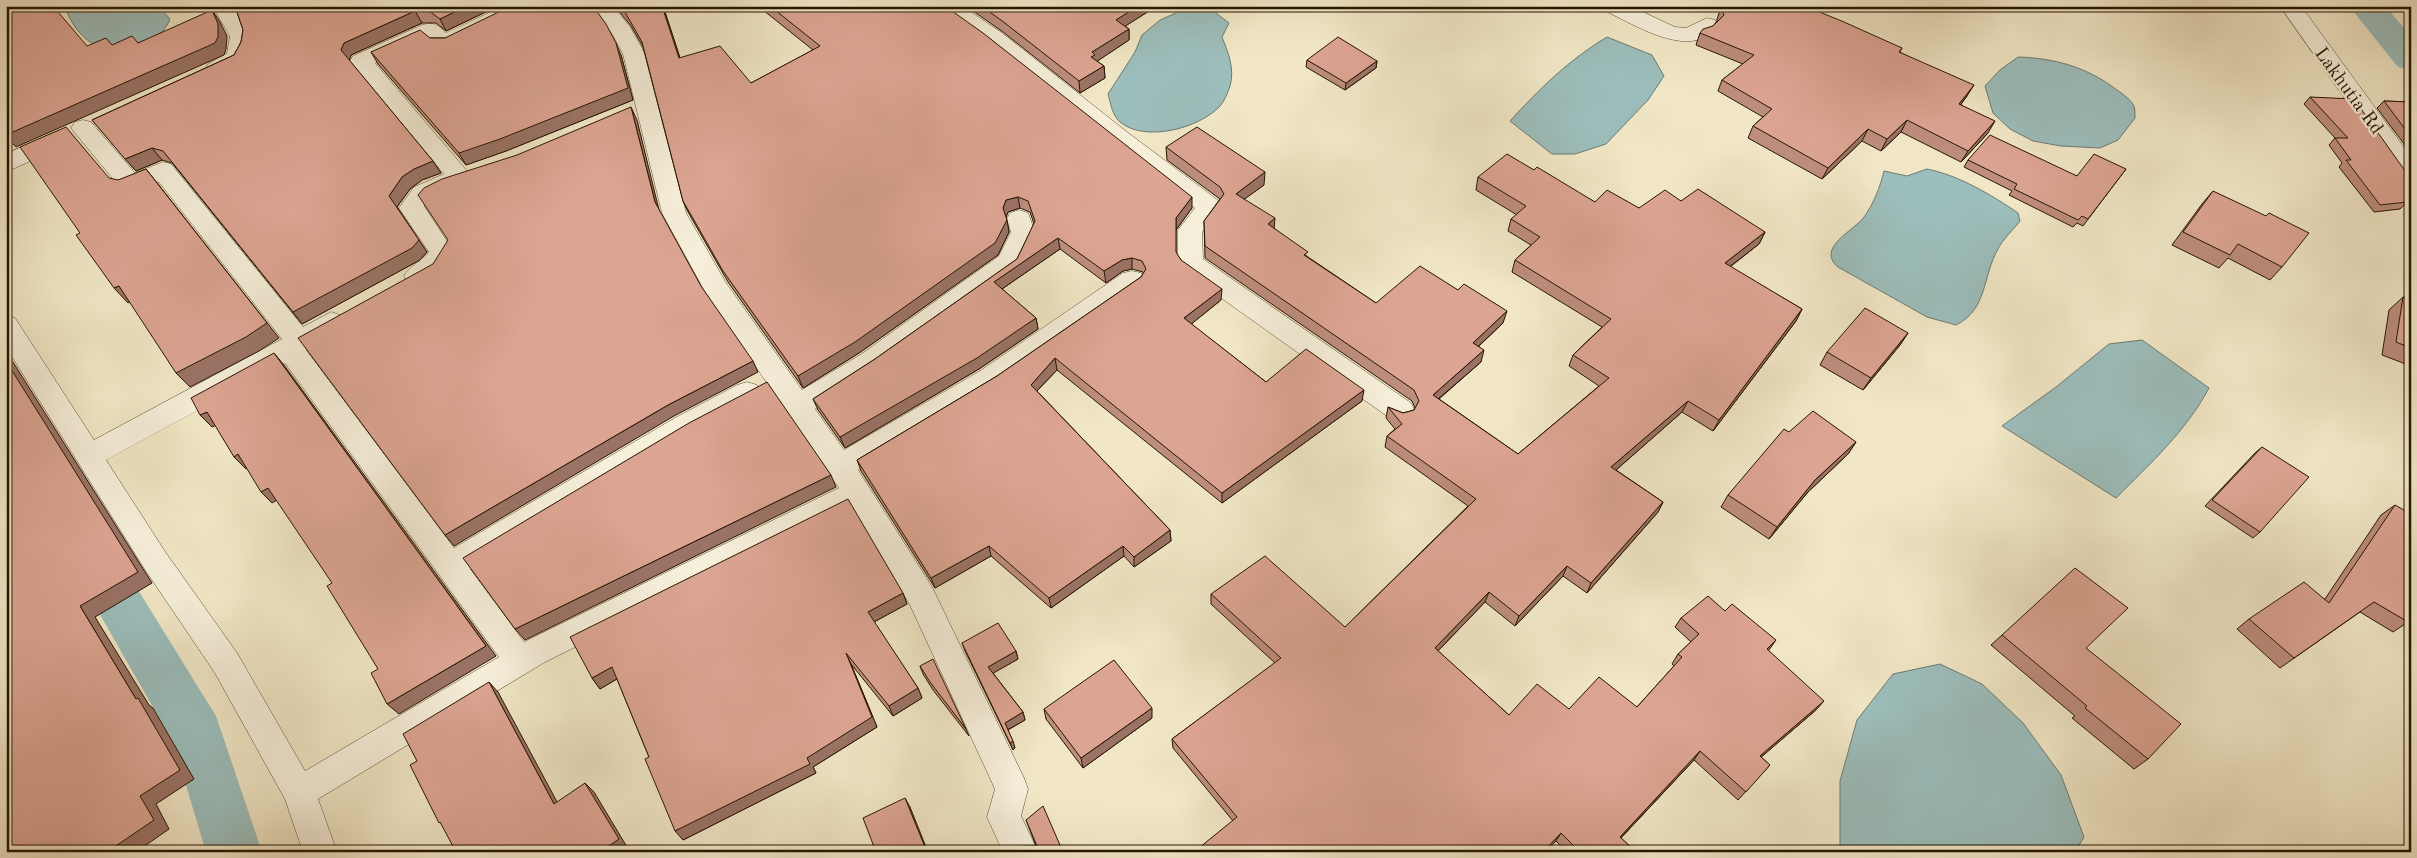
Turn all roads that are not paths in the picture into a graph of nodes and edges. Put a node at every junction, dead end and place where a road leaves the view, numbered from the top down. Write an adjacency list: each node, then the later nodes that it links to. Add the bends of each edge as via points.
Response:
1 (250, 6): 7 (street)
2 (521, 6): 18 (street, via 443,43 430,30 361,61 470,174 441,183 414,200 411,208 442,252 430,268)
3 (601, 6): 10 (street, via 622,32 634,54)
4 (947, 6): 24 (street, via 994,38 1210,207 1190,230 1191,263)
5 (1612, 6): 8 (street, via 1671,32 1690,35)
6 (2290, 6): 15 (street, Lakhutia Rd)
7 (225, 11): 9 (street, via 241,36 239,53 233,61)
8 (1707, 25)
9 (198, 77)
10 (647, 105): 11 (street); 22 (street, via 674,212 717,290)
11 (623, 116)
12 (106, 117): 13 (street)
13 (83, 128): 14 (street); 21 (street, via 131,185 162,170)
14 (6, 164)
15 (2411, 174)
16 (1019, 219): 23 (street, via 1023,232 1009,262 869,362)
17 (1132, 280): 26 (street, via 1050,339)
18 (397, 288)
19 (352, 311): 21 (street)
20 (6, 325): 25 (street)
21 (294, 344): 25 (street); 28 (street)
22 (777, 377): 23 (street); 28 (street, via 685,426)
23 (798, 406): 26 (street)
24 (1401, 411)
25 (90, 455): 30 (street, via 156,562 226,663)
26 (840, 467): 27 (street)
27 (858, 492): 29 (street); 32 (street, via 921,596 1012,789 1004,817)
28 (450, 566): 29 (street)
29 (520, 660): 30 (street)
30 (298, 792): 31 (street)
31 (320, 852)
32 (1021, 852)

